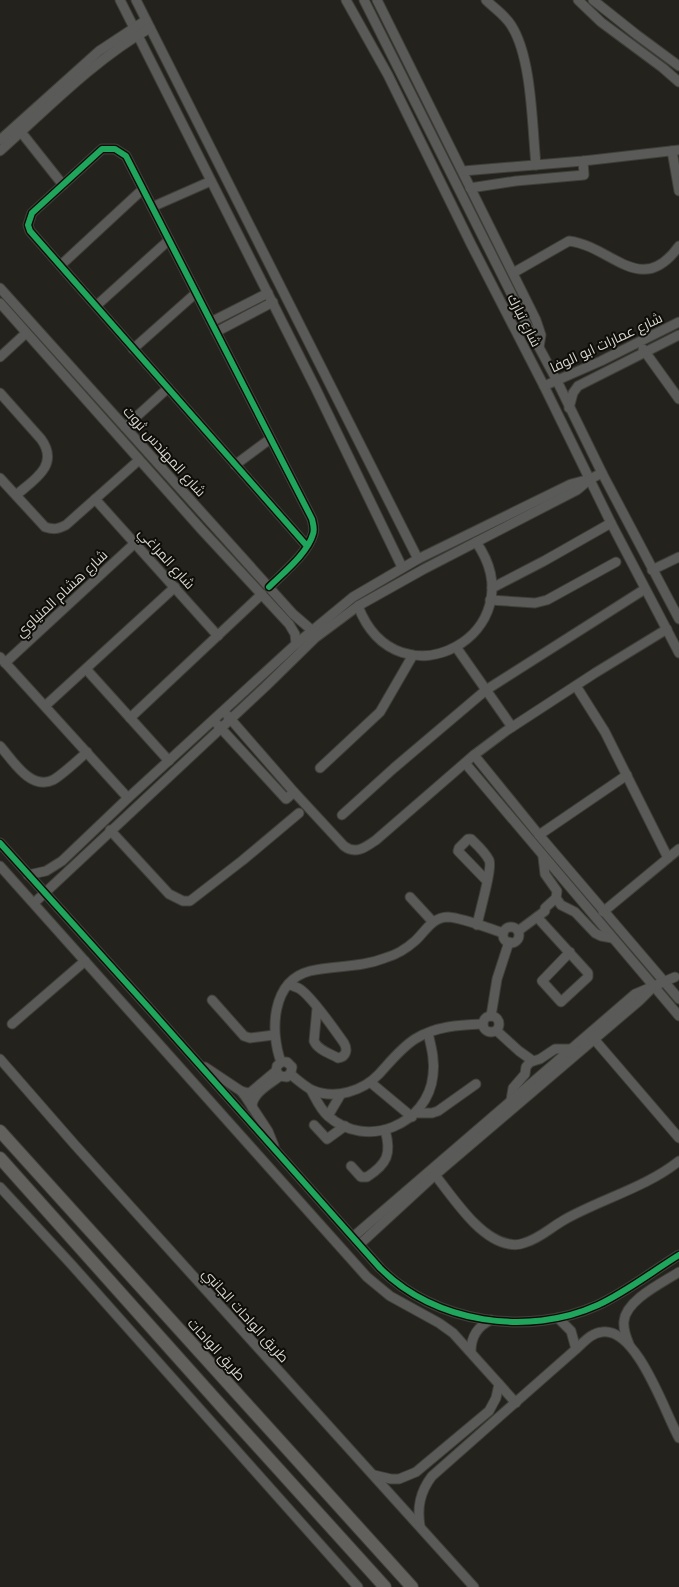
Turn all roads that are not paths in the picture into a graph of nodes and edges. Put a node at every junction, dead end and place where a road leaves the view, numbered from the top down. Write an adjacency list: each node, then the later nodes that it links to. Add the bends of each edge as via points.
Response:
1 (120, 0): 10 (street)
2 (136, 0): 9 (street)
3 (346, 0): 52 (street, شارع تبارك, via 392,83)
4 (364, 0): 47 (street, شارع تبارك)
5 (378, 0): 21 (street)
6 (486, 0): 19 (street, via 509,22 522,50)
7 (578, 0): 12 (street, via 601,22)
8 (593, 0): 11 (street)
9 (148, 24): 10 (street); 29 (street)
10 (136, 31): 13 (street); 14 (street, via 99,51); 23 (street)
11 (679, 66)
12 (679, 82)
13 (21, 132): 16 (street); 24 (street)
14 (0, 140)
15 (676, 150): 17 (street); 20 (street)
16 (0, 151)
17 (583, 161): 18 (street); 22 (street, via 584,175)
18 (562, 163): 19 (street); 22 (street)
19 (536, 164): 21 (street)
20 (677, 166): 27 (street)
21 (463, 171): 25 (street)
22 (562, 176): 25 (street)
23 (211, 181): 28 (street); 30 (street)
24 (62, 185): 26 (street, via 102,149 109,148 126,156); 33 (street, via 32,213 28,225 33,235)
25 (470, 188): 34 (street)
26 (143, 189): 28 (street); 33 (street)
27 (679, 191)
28 (152, 207): 31 (street)
29 (243, 212): 30 (street); 75 (street)
30 (229, 218): 37 (street)
31 (169, 240): 36 (street); 40 (street)
32 (679, 246): 34 (street, via 661,264 635,270 569,241)
33 (61, 265): 40 (street)
34 (513, 273): 47 (street, via 540,330)
35 (0, 288): 57 (street, شارع المهندس ثروت)
36 (196, 292): 41 (street); 48 (street)
37 (268, 292): 38 (street); 41 (street)
38 (273, 302): 43 (street); 77 (street)
39 (0, 303): 44 (street, شارع المهندس ثروت)
40 (96, 306): 48 (street)
41 (211, 322): 43 (street)
42 (679, 322): 46 (street, شارع عمارات ابو الوفا)
43 (216, 332): 58 (street)
44 (26, 333): 50 (street); 60 (street, شارع المهندس ثروت)
45 (679, 335): 49 (street, شارع عمارات ابو الوفا)
46 (639, 342): 49 (street); 51 (street, شارع عمارات ابو الوفا)
47 (539, 347): 51 (street, شارع تبارك)
48 (134, 349): 53 (street)
49 (645, 352): 55 (street); 56 (street, شارع عمارات ابو الوفا, via 578,386)
50 (0, 357)
51 (557, 380): 52 (street, شارع عمارات ابو الوفا); 56 (street, شارع تبارك)
52 (544, 386): 65 (street, شارع تبارك)
53 (168, 388): 57 (street); 62 (street)
54 (0, 393): 66 (street, via 46,445 48,453 44,469)
55 (679, 399)
56 (569, 408): 63 (street, شارع تبارك)
57 (125, 427): 59 (street, شارع المهندس ثروت)
58 (270, 439): 62 (street); 71 (street, via 312,518 314,533)
59 (138, 441): 60 (street); 79 (street, شارع المهندس ثروت)
60 (129, 448): 61 (street, شارع المهندس ثروت)
61 (139, 460): 67 (street); 83 (street, شارع المهندس ثروت)
62 (235, 465): 71 (street)
63 (602, 473): 65 (street); 72 (street, شارع تبارك)
64 (0, 478): 66 (street)
65 (590, 479): 68 (street, شارع تبارك); 69 (street, via 577,490); 75 (street, via 571,484)
66 (16, 495): 67 (street, via 45,527 52,529 66,525)
67 (95, 499): 70 (street, شارع المراغي)
68 (611, 522): 73 (street, شارع تبارك); 81 (street)
69 (476, 542): 81 (street, via 490,569); 85 (street)
70 (135, 543): 80 (street, شارع المراغي); 96 (street, شارع هشام المنياوي)
71 (307, 546): 79 (street)
72 (641, 549): 73 (street); 78 (street, شارع تبارك)
73 (628, 556): 82 (street, شارع تبارك)
74 (679, 558): 78 (street)
75 (418, 559): 77 (street)
76 (616, 562): 84 (street, via 547,600 535,603)
77 (402, 567): 90 (street, via 353,597)
78 (652, 570): 87 (street, شارع تبارك)
79 (269, 587): 86 (street, شارع المهندس ثروت)
80 (175, 588): 91 (street, شارع المراغي); 97 (street)
81 (492, 588): 84 (street)
82 (645, 589): 89 (street, شارع تبارك); 99 (street)
83 (262, 594): 88 (street, شارع المهندس ثروت); 91 (street)
84 (490, 600): 93 (street, via 479,626)
85 (358, 606): 90 (street); 95 (street, via 372,633 384,643)
86 (297, 618): 88 (street); 90 (street, شارع المهندس ثروت)
87 (679, 619)
88 (289, 624): 92 (street, شارع المهندس ثروت)
89 (667, 629): 94 (street, شارع تبارك); 98 (street)
90 (315, 633): 92 (street); 103 (street)
91 (218, 636): 102 (street)
92 (296, 644): 101 (street)
93 (456, 647): 95 (street, via 432,655); 99 (street)
94 (679, 652)
95 (413, 655): 112 (street, via 380,712)
96 (3, 660): 100 (street)
97 (86, 669): 100 (street); 102 (street)
98 (576, 686): 105 (street, via 525,725); 113 (street)
99 (486, 690): 105 (street); 117 (street)
100 (44, 706): 108 (street)
101 (223, 711): 103 (street); 104 (street)
102 (130, 718): 110 (street)
103 (230, 719): 106 (street); 114 (street)
104 (214, 720): 106 (street); 110 (street)
105 (512, 727): 109 (street)
106 (221, 728): 114 (street, via 286,799); 118 (street)
107 (0, 746): 108 (street, via 28,777 40,782 53,780)
108 (86, 752): 115 (street)
109 (474, 755): 111 (street); 119 (street)
110 (169, 761): 115 (street)
111 (465, 763): 114 (street, via 376,840 356,851 344,846); 122 (street)
112 (320, 768)
113 (628, 775): 119 (street); 123 (street)
114 (294, 792)
115 (128, 798): 125 (street, via 62,861 46,871)
116 (299, 812): 118 (street, via 190,901 169,894)
117 (342, 815)
118 (110, 830): 127 (street)
119 (538, 835): 130 (street)
120 (0, 843): 125 (street)
121 (679, 850): 123 (street)
122 (543, 856): 129 (street, via 545,872 557,891); 133 (street)
123 (668, 858): 135 (street)
124 (0, 866): 131 (street)
125 (28, 875): 127 (street)
126 (487, 882): 126 (street, via 490,861 468,839 458,850); 138 (street)
127 (44, 893): 131 (street); 151 (street)
128 (410, 897): 137 (street)
129 (556, 898): 132 (street); 134 (street)
130 (593, 899): 133 (street); 135 (street)
131 (34, 903): 144 (street)
132 (563, 906): 134 (street); 141 (street, via 575,912 595,933)
133 (585, 906): 141 (street)
134 (544, 911): 136 (street)
135 (603, 912): 146 (street)
136 (536, 917): 139 (street); 143 (street)
137 (433, 922): 138 (street, via 448,917); 147 (street, via 396,954 367,964 309,972)
138 (477, 925): 140 (street)
139 (518, 931): 140 (street, via 511,927); 142 (street, via 517,940)
140 (503, 933): 142 (street)
141 (612, 938): 148 (street)
142 (509, 942): 154 (street, via 497,978)
143 (570, 952): 143 (street, via 589,975 560,1002 542,981)
144 (85, 961): 153 (street); 156 (street)
145 (678, 974): 146 (street)
146 (665, 982): 148 (street); 149 (street)
147 (289, 984): 152 (street, via 300,990); 160 (street, via 277,1008)
148 (653, 986): 155 (street); 161 (street); 162 (street, via 635,994)
149 (679, 999)
150 (212, 1000): 160 (street, via 244,1036)
151 (144, 1002): 153 (street); 164 (street)
152 (317, 1008): 152 (street, via 346,1046 346,1053 341,1057 318,1048 314,1040)
153 (132, 1014): 194 (street, via 374,1284 400,1303)
154 (491, 1016): 157 (street, via 486,1017); 158 (street, via 499,1021)
155 (679, 1016)
156 (12, 1024)
157 (483, 1024): 158 (street, via 486,1032); 159 (street, via 442,1028)
158 (497, 1031): 166 (street)
159 (428, 1033): 169 (street, via 405,1046); 176 (street, via 433,1076 430,1090)
160 (274, 1035): 165 (street)
161 (594, 1039): 182 (street); 187 (street)
162 (570, 1049): 166 (street, via 555,1050); 174 (street)
163 (0, 1059): 203 (street, طريق الواحات الجانبي)
164 (195, 1061): 172 (street); 183 (street)
165 (280, 1062): 167 (street); 168 (street, via 291,1065)
166 (529, 1064): 174 (street, via 513,1088)
167 (278, 1074): 168 (street, via 285,1077); 172 (street, via 251,1092); 175 (street, via 255,1097)
168 (290, 1074): 171 (street)
169 (370, 1082): 173 (street); 176 (street)
170 (476, 1084): 176 (street, via 438,1111)
171 (311, 1090): 173 (street); 177 (street)
172 (241, 1091): 175 (street)
173 (341, 1094): 177 (street)
174 (511, 1100): 189 (street)
175 (252, 1107): 183 (street)
176 (414, 1115): 180 (street)
177 (328, 1116): 179 (street)
178 (314, 1125): 179 (street, via 327,1140)
179 (345, 1126): 180 (street, via 366,1131)
180 (385, 1130): 186 (street, via 388,1151 384,1163 367,1177 361,1176)
181 (0, 1131): 207 (highway, طريق الواحات)
182 (679, 1138)
183 (279, 1155): 190 (street)
184 (0, 1158): 206 (highway)
185 (679, 1161): 187 (street, via 647,1182 564,1220 533,1240 517,1244 494,1239 479,1229)
186 (352, 1166)
187 (435, 1175): 189 (street)
188 (0, 1187): 205 (street)
189 (413, 1190): 190 (street)
190 (356, 1240): 193 (street, via 391,1278)
191 (679, 1255): 195 (street, via 609,1299)
192 (679, 1272): 197 (street, via 639,1298 627,1311 624,1329)
193 (432, 1303): 194 (street); 196 (street)
194 (426, 1316): 199 (street, via 445,1327)
195 (558, 1318): 196 (street); 198 (street, via 571,1331)
196 (490, 1320): 199 (street, via 476,1332)
197 (630, 1347): 198 (street, via 615,1334 605,1332 594,1334); 202 (street, via 650,1376)
198 (576, 1349): 201 (street)
199 (471, 1352): 200 (street)
200 (499, 1384): 201 (street); 203 (street, via 496,1398 488,1411 422,1468 399,1478)
201 (516, 1403): 204 (street, via 428,1482 419,1501)
202 (679, 1438)
203 (372, 1475): 204 (street, طريق الواحات الجانبي)
204 (420, 1526): 208 (street, طريق الواحات الجانبي)
205 (358, 1587)
206 (385, 1587)
207 (412, 1587)
208 (474, 1587)

